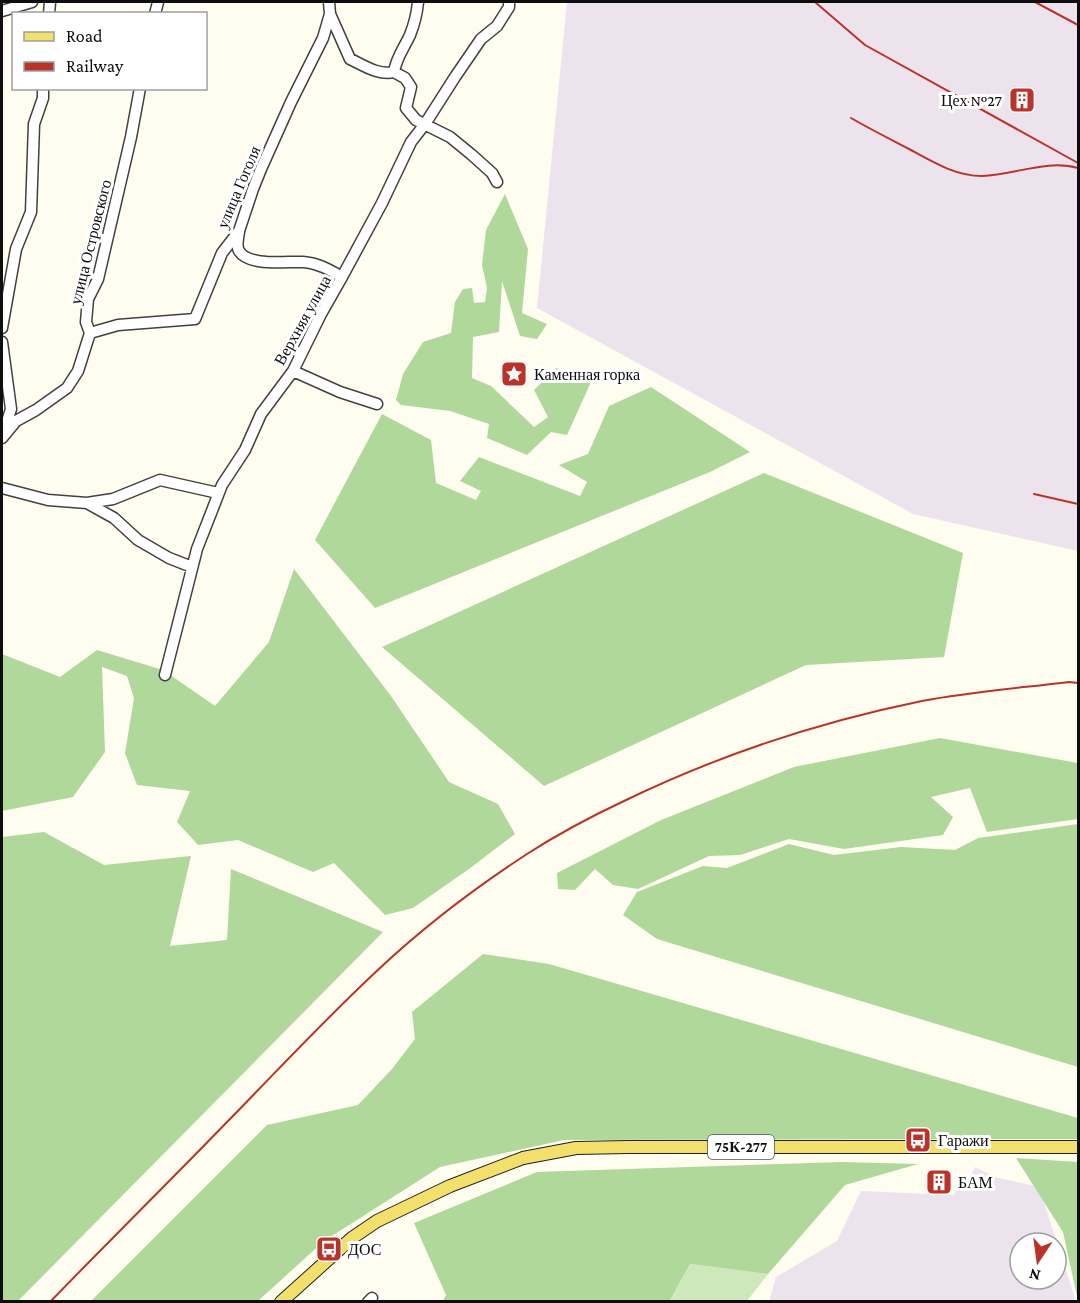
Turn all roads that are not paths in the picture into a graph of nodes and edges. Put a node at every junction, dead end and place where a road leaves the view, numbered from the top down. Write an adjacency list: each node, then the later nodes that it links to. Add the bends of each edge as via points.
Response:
1 (32, 2): 5 (street)
2 (329, 2): 7 (street, улица Гоголя)
3 (418, 2): 8 (street, via 410,35)
4 (509, 2): 11 (street, Верхняя улица, via 503,17 481,39)
5 (19, 3): 6 (street)
6 (2, 11)
7 (330, 14): 8 (street, via 350,59 377,71); 13 (street, улица Гоголя, via 323,38 253,189)
8 (394, 72): 11 (street, via 411,87 405,108)
9 (43, 90): 15 (street, via 33,124 31,212 16,249)
10 (140, 90): 16 (street, улица Островского, via 98,279 88,299 86,322)
11 (425, 124): 12 (street, via 472,154); 14 (street, Верхняя улица, via 411,142)
12 (497, 182)
13 (239, 231): 14 (street, via 240,252 247,258 314,264); 16 (street, улица Гоголя, via 222,253 195,318 118,325)
14 (342, 278): 18 (street, Верхняя улица)
15 (2, 328)
16 (90, 333): 20 (street, улица Островского, via 78,371 67,388 16,421)
17 (2, 342): 20 (street, via 12,409)
18 (292, 371): 19 (street); 22 (street, Верхняя улица, via 261,414 245,450)
19 (377, 404)
20 (2, 438)
21 (2, 488): 23 (street, via 48,500)
22 (218, 493): 23 (street, via 160,480 113,499); 24 (street, Верхняя улица)
23 (87, 504): 24 (street, via 114,518 138,540)
24 (192, 567): 25 (street, Верхняя улица)
25 (165, 675)
26 (1078, 1147): 27 (main road, 75К-277, via 576,1148 523,1158 450,1186 377,1221 352,1238)
27 (281, 1302)

